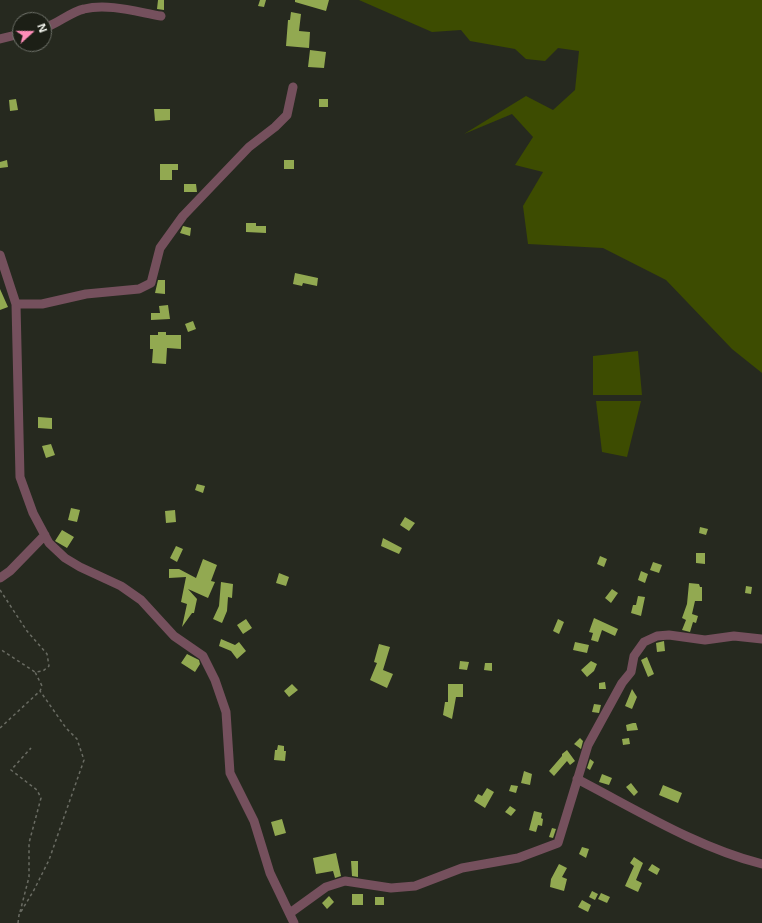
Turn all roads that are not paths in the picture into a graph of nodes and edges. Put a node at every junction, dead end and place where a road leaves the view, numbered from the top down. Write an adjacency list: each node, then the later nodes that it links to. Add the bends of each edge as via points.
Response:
1 (161, 16): 2 (street, via 104,7 83,9)
2 (52, 25)
3 (12, 36): 4 (street)
4 (0, 39)
5 (293, 88): 7 (street, via 287,115 248,147 183,216 160,248 152,283 139,289 86,294 42,304)
6 (0, 255): 7 (street)
7 (16, 304): 8 (street, via 20,477 33,513)
8 (45, 535): 9 (street); 13 (street, via 65,558 121,586 141,600 174,636 202,656 216,680 226,712 230,773 254,821 270,873)
9 (0, 578)
10 (762, 639): 11 (street, via 734,636 705,640 669,635 657,636 644,642 634,656 631,672 622,683 588,745)
11 (577, 779): 12 (street, via 697,842); 13 (street, via 558,843 518,858 462,868 415,886 391,888 345,881 326,887)
12 (762, 864)
13 (290, 914): 14 (street)
14 (294, 923)

